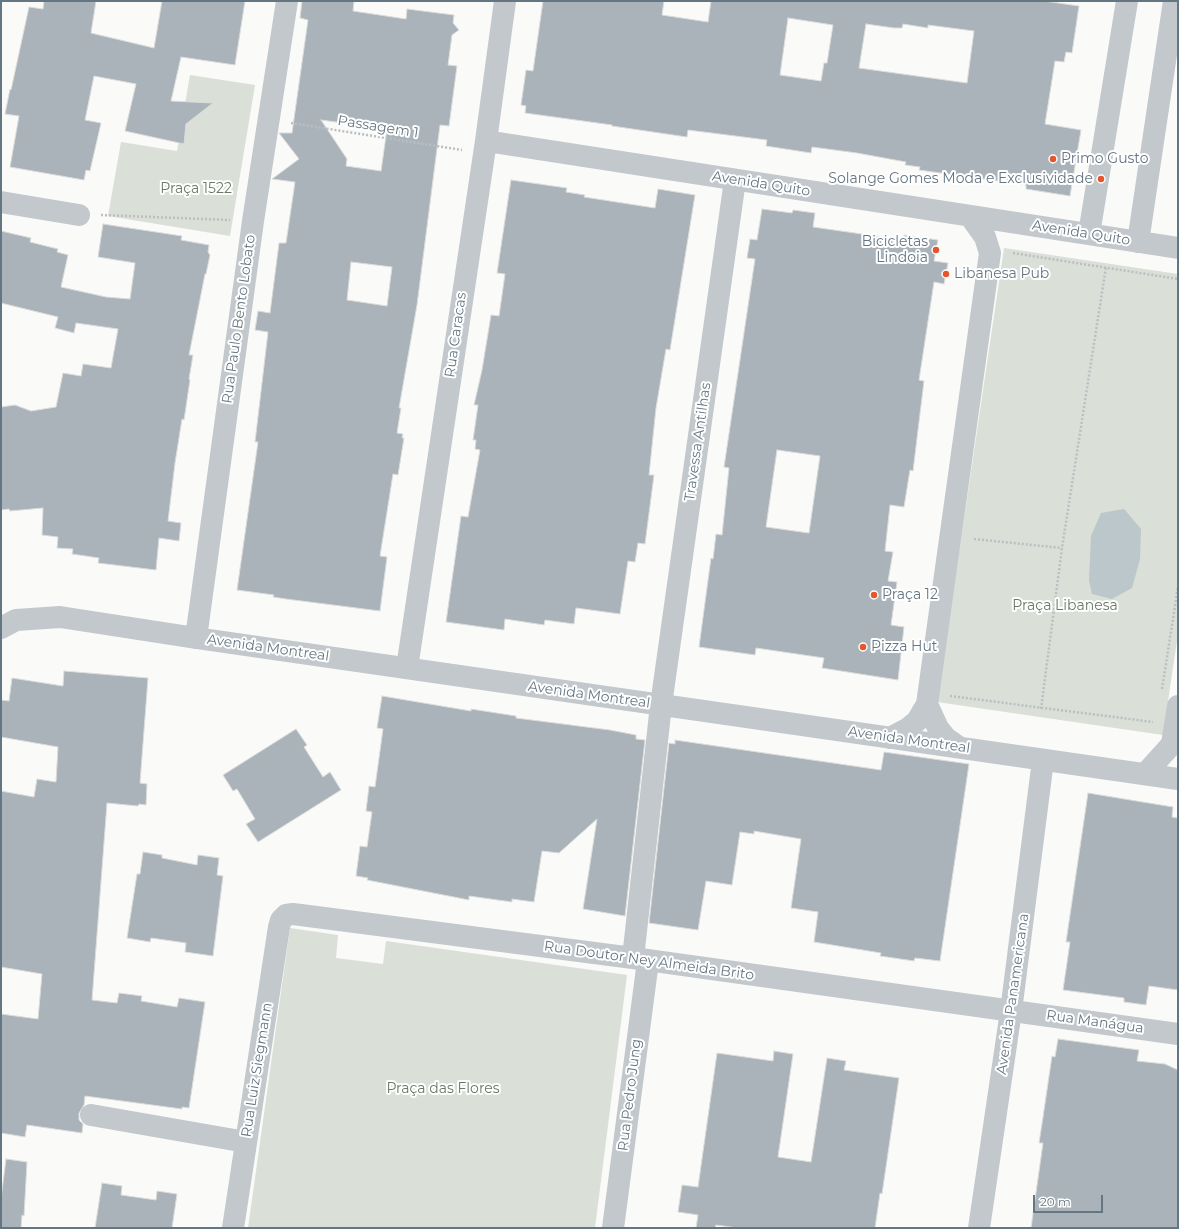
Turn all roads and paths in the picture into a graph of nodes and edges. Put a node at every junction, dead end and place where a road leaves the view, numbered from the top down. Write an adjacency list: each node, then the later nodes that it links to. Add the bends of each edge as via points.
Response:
1 (288, 1): 5 (street, Rua Paulo Bento Lobato)
2 (506, 1): 6 (street, Rua Caracas)
3 (1127, 1): 13 (street)
4 (1174, 1): 14 (street)
5 (269, 120): 6 (path, Passagem 1); 11 (street, Rua Paulo Bento Lobato)
6 (485, 148): 7 (street, Avenida Quito); 27 (street, Rua Caracas)
7 (735, 180): 10 (street, Avenida Quito); 31 (street, Travessa Antilhas)
8 (1, 202): 9 (street)
9 (79, 214): 11 (path)
10 (970, 216): 12 (street, Avenida Quito); 16 (street, via 985,237)
11 (253, 221): 26 (street, Rua Paulo Bento Lobato)
12 (1022, 224): 13 (street, Avenida Quito); 16 (street, via 1002,238)
13 (1089, 234): 14 (street, Avenida Quito)
14 (1138, 242): 15 (street, Avenida Quito)
15 (1178, 248)
16 (990, 253): 30 (street)
17 (1011, 260): 18 (path, via 1012,252)
18 (1106, 267): 19 (path); 23 (path)
19 (1178, 279)
20 (975, 532): 21 (path)
21 (974, 539): 22 (path); 23 (path)
22 (973, 547)
23 (1062, 548): 32 (path)
24 (1178, 587): 29 (path)
25 (1, 628): 26 (street, Avenida Montreal, via 16,620 60,617)
26 (196, 638): 27 (street, Avenida Montreal)
27 (407, 668): 31 (street, Avenida Montreal)
28 (951, 688): 32 (path, via 950,696)
29 (1170, 699): 37 (street, via 1172,744)
30 (927, 704): 34 (street, via 917,721); 35 (street, via 938,728)
31 (661, 705): 34 (street, Avenida Montreal); 40 (street, Travessa Antilhas)
32 (1041, 709): 33 (path)
33 (1157, 722)
34 (890, 738): 35 (street, Avenida Montreal)
35 (958, 747): 36 (street, Avenida Montreal)
36 (1043, 760): 37 (street, Avenida Montreal); 41 (street, Avenida Panamericana)
37 (1145, 774): 38 (street, Avenida Montreal)
38 (1178, 779)
39 (286, 915): 40 (street, Rua Doutor Ney Almeida Brito, via 300,914); 44 (street, Rua Luiz Siegmann, via 279,927)
40 (640, 960): 41 (street, Rua Doutor Ney Almeida Brito); 46 (street, Rua Pedro Jung)
41 (1012, 1011): 42 (street, Rua Manágua); 47 (street, Avenida Panamericana)
42 (1178, 1034)
43 (91, 1115): 44 (street)
44 (246, 1142): 45 (street, Rua Luiz Siegmann)
45 (233, 1228)
46 (613, 1228)
47 (979, 1228)

